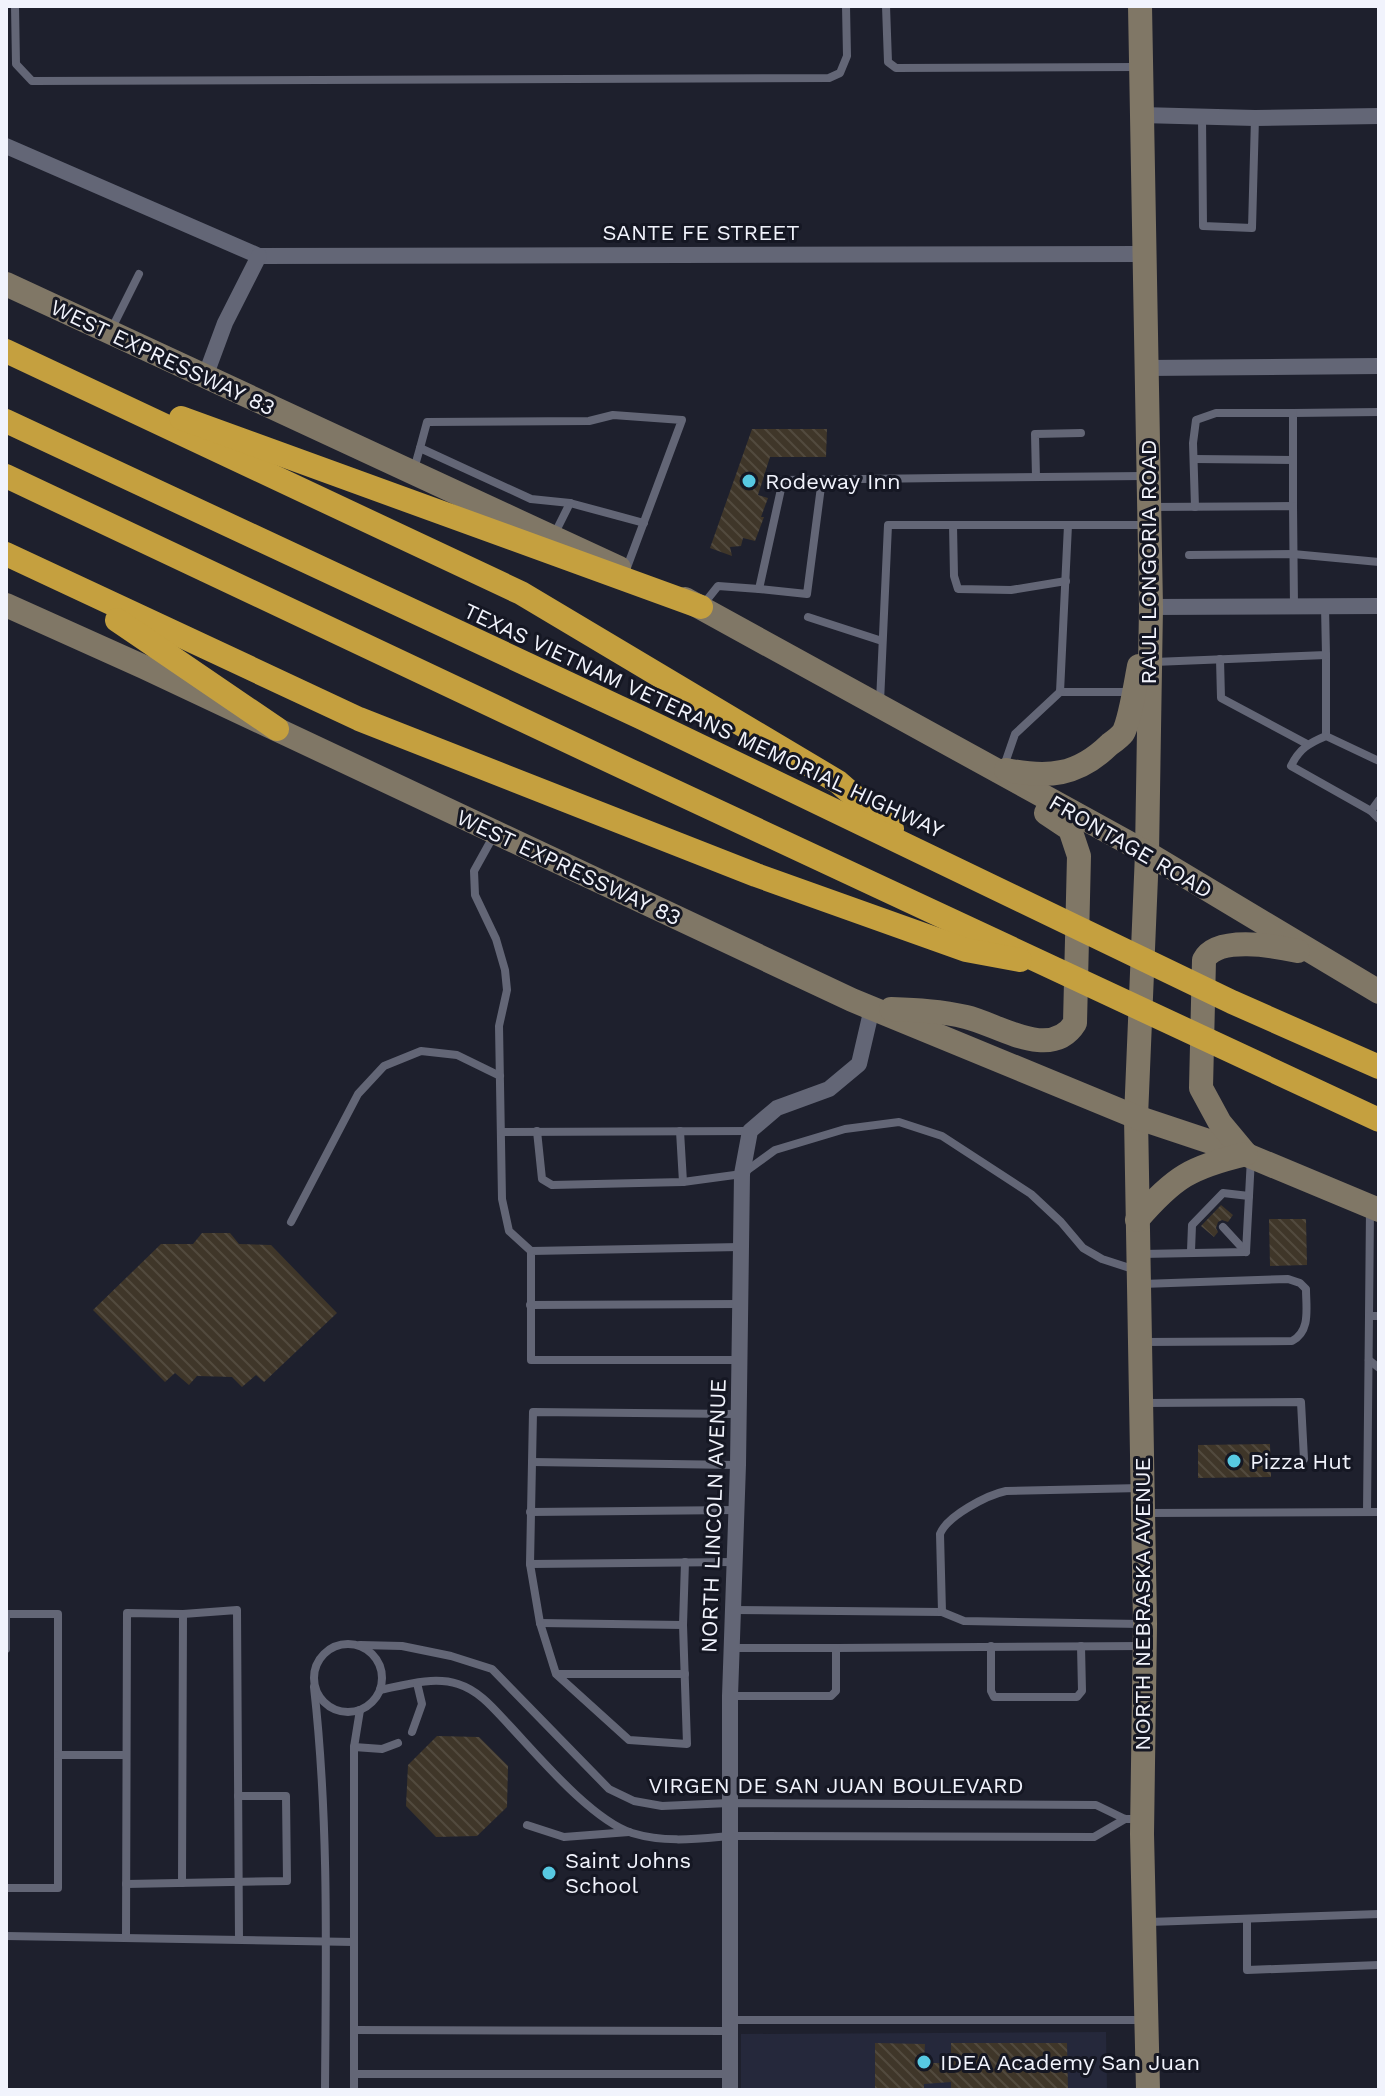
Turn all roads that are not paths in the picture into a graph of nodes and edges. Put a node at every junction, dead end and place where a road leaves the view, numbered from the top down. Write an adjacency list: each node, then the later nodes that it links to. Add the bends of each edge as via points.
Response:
1 (15, 6): 2 (lane, via 16,64 32,81 829,78 840,73 847,56)
2 (846, 6)
3 (886, 6): 5 (lane, via 888,62 896,68)
4 (1140, 6): 5 (main road, RAUL LONGORIA ROAD)
5 (1141, 67): 6 (main road, RAUL LONGORIA ROAD)
6 (1141, 115): 7 (street); 11 (main road, RAUL LONGORIA ROAD)
7 (1202, 116): 9 (street); 9 (lane, via 1203,226 1252,228)
8 (1379, 116): 9 (street)
9 (1255, 118)
10 (6, 146): 12 (street, SANTE FE STREET)
11 (1143, 254): 12 (street, SANTE FE STREET); 19 (main road, RAUL LONGORIA ROAD)
12 (259, 256): 20 (street)
13 (139, 274): 15 (lane)
14 (6, 284): 15 (main road, WEST EXPRESSWAY 83)
15 (110, 333): 20 (main road, WEST EXPRESSWAY 83)
16 (6, 351): 72 (highway, via 521,593 838,782)
17 (6, 360): 53 (highway, via 432,507)
18 (1379, 366): 19 (street)
19 (1145, 368): 30 (main road, RAUL LONGORIA ROAD)
20 (205, 377): 28 (main road, WEST EXPRESSWAY 83)
21 (1379, 412): 22 (lane)
22 (1293, 413): 26 (lane, via 1204,415 1194,425); 27 (lane)
23 (6, 421): 72 (highway, TEXAS VIETNAM VETERANS MEMORIAL HIGHWAY)
24 (1081, 433): 31 (lane, via 1035,434)
25 (420, 448): 28 (lane); 33 (lane, via 531,499); 37 (lane, via 427,422 589,421 613,415 682,420)
26 (1194, 459): 27 (lane); 35 (lane)
27 (1293, 460): 34 (lane)
28 (413, 472): 40 (main road, WEST EXPRESSWAY 83)
29 (6, 476): 75 (highway)
30 (1149, 476): 31 (lane); 36 (main road, RAUL LONGORIA ROAD)
31 (1036, 477): 32 (lane)
32 (822, 479): 48 (lane, via 783,480); 48 (lane, via 807,594)
33 (570, 503): 37 (lane); 40 (lane)
34 (1293, 506): 35 (lane); 43 (lane)
35 (1195, 507): 36 (lane)
36 (1150, 516): 39 (lane); 54 (main road, RAUL LONGORIA ROAD)
37 (644, 523): 46 (lane)
38 (953, 525): 39 (lane); 47 (lane, via 958,589 1011,590); 56 (lane, via 888,525)
39 (1068, 525): 47 (lane)
40 (554, 536): 46 (main road, WEST EXPRESSWAY 83)
41 (6, 544): 63 (highway)
42 (6, 554): 75 (highway, via 359,719 756,875 966,950)
43 (1293, 554): 44 (lane); 45 (lane); 50 (lane)
44 (1189, 555)
45 (1379, 562)
46 (626, 571): 53 (main road, WEST EXPRESSWAY 83)
47 (1066, 581): 60 (lane)
48 (759, 589): 53 (lane, via 718,586)
49 (6, 605): 63 (main road, WEST EXPRESSWAY 83)
50 (1294, 606): 51 (street); 54 (street)
51 (1325, 606): 52 (street); 57 (lane)
52 (1379, 606)
53 (701, 607): 62 (main road, WEST EXPRESSWAY 83)
54 (1150, 616): 59 (main road, RAUL LONGORIA ROAD); 61 (main road)
55 (808, 617): 56 (lane)
56 (882, 641): 62 (lane)
57 (1326, 655): 58 (lane); 64 (lane)
58 (1220, 659): 59 (lane); 65 (lane, via 1221,698)
59 (1149, 662): 73 (main road, RAUL LONGORIA ROAD)
60 (1060, 692): 61 (lane); 67 (lane, via 1015,734)
61 (1133, 692): 67 (main road, via 1123,732 1076,769 1023,773)
62 (879, 706): 67 (main road, FRONTAGE ROAD)
63 (277, 729): 71 (main road, WEST EXPRESSWAY 83)
64 (1326, 736): 65 (lane); 66 (lane)
65 (1307, 744): 69 (lane, via 1291,766)
66 (1379, 761)
67 (996, 768): 73 (main road, FRONTAGE ROAD); 77 (main road, via 1010,788 1070,829 1077,845 1075,1023 1050,1040 1027,1039 969,1017)
68 (1379, 800): 69 (lane)
69 (1371, 811): 70 (lane)
70 (1379, 819)
71 (495, 832): 77 (main road, WEST EXPRESSWAY 83); 79 (lane, via 474,871 475,895 505,970)
72 (914, 849): 78 (highway, TEXAS VIETNAM VETERANS MEMORIAL HIGHWAY)
73 (1147, 853): 74 (main road, FRONTAGE ROAD); 80 (main road, RAUL LONGORIA ROAD)
74 (1318, 955): 76 (main road, FRONTAGE ROAD); 86 (main road, via 1267,944 1230,945 1204,957 1201,1088 1220,1123)
75 (1050, 965): 81 (highway)
76 (1375, 985)
77 (872, 1008): 80 (main road, WEST EXPRESSWAY 83); 84 (street, via 859,1064 829,1089 777,1108)
78 (1379, 1067)
79 (500, 1076): 85 (lane); 92 (lane, via 457,1055 421,1051 384,1066 358,1094)
80 (1136, 1117): 86 (main road, WEST EXPRESSWAY 83); 91 (main road, NORTH NEBRASKA AVENUE)
81 (1373, 1117)
82 (537, 1131): 83 (lane); 85 (lane); 88 (lane, via 542,1179 552,1185)
83 (680, 1131): 84 (lane); 88 (lane)
84 (750, 1131): 87 (street, NORTH LINCOLN AVENUE)
85 (501, 1132): 95 (lane, via 502,1199 509,1231)
86 (1249, 1156): 89 (lane); 90 (main road, WEST EXPRESSWAY 83); 91 (main road, via 1199,1167 1166,1187)
87 (742, 1174): 88 (lane); 94 (street, NORTH LINCOLN AVENUE); 98 (lane, via 775,1150 845,1129 899,1122 942,1136 1031,1194 1083,1248)
88 (683, 1182)
89 (1249, 1196): 96 (lane, via 1223,1193 1192,1225); 97 (lane)
90 (1374, 1208): 101 (lane)
91 (1137, 1220): 98 (main road, NORTH NEBRASKA AVENUE)
92 (291, 1222)
93 (1223, 1227): 97 (lane)
94 (740, 1247): 95 (lane); 99 (street, NORTH LINCOLN AVENUE)
95 (531, 1251): 100 (lane)
96 (1191, 1251): 97 (lane); 98 (lane)
97 (1246, 1252)
98 (1137, 1269): 102 (main road, NORTH NEBRASKA AVENUE); 102 (lane, via 1288,1279 1306,1289 1306,1328 1292,1341)
99 (740, 1304): 100 (lane); 103 (street, NORTH LINCOLN AVENUE)
100 (530, 1305): 103 (lane, via 531,1360)
101 (1374, 1316): 104 (lane)
102 (1139, 1342): 106 (main road, NORTH NEBRASKA AVENUE)
103 (739, 1360): 107 (street, NORTH LINCOLN AVENUE)
104 (1369, 1360): 105 (lane); 110 (lane)
105 (1379, 1368)
106 (1140, 1403): 109 (lane, via 1301,1402); 113 (main road, NORTH NEBRASKA AVENUE)
107 (738, 1414): 111 (lane, via 533,1412); 112 (street, NORTH LINCOLN AVENUE)
108 (1379, 1448): 110 (lane)
109 (1304, 1459)
110 (1368, 1460): 116 (lane)
111 (532, 1462): 112 (lane); 115 (lane)
112 (738, 1465): 114 (street, NORTH LINCOLN AVENUE)
113 (1142, 1488): 118 (main road, NORTH NEBRASKA AVENUE); 123 (lane, via 990,1494 944,1524)
114 (736, 1510): 115 (lane); 120 (street, NORTH LINCOLN AVENUE)
115 (530, 1512): 121 (lane)
116 (1367, 1512): 117 (lane); 118 (lane)
117 (1379, 1512)
118 (1142, 1513): 128 (main road, NORTH NEBRASKA AVENUE)
119 (685, 1562): 120 (lane); 121 (lane); 127 (lane)
120 (734, 1562): 122 (street, NORTH LINCOLN AVENUE)
121 (530, 1564): 126 (lane)
122 (732, 1609): 123 (lane); 132 (street, NORTH LINCOLN AVENUE)
123 (942, 1612): 128 (lane, via 964,1621)
124 (6, 1614): 134 (lane); 145 (lane, via 58,1614)
125 (183, 1614): 146 (lane, via 127,1613); 147 (lane, via 237,1610); 154 (lane)
126 (540, 1623): 127 (lane); 135 (lane)
127 (683, 1625): 136 (lane)
128 (1145, 1635): 131 (lane); 149 (main road, NORTH NEBRASKA AVENUE)
129 (360, 1645): 138 (lane, VIRGEN DE SAN JUAN BOULEVARD, via 343,1644 322,1654); 139 (lane, via 381,1667); 148 (lane, VIRGEN DE SAN JUAN BOULEVARD, via 402,1646 492,1669 609,1789 634,1801 662,1806)
130 (991, 1646): 131 (lane); 131 (lane, via 994,1697 1077,1697 1082,1691); 133 (lane)
131 (1081, 1646)
132 (731, 1648): 133 (lane); 140 (street, NORTH LINCOLN AVENUE)
133 (836, 1648): 140 (lane, via 836,1691 831,1696)
134 (6, 1649)
135 (556, 1674): 136 (lane); 136 (lane, via 629,1740 687,1744)
136 (685, 1674)
137 (417, 1683): 139 (lane); 142 (lane, via 422,1704); 151 (lane, via 458,1684 482,1696 592,1810)
138 (314, 1687): 141 (lane, via 327,1706); 163 (lane, VIRGEN DE SAN JUAN BOULEVARD, via 323,1771)
139 (380, 1690): 141 (lane)
140 (730, 1696): 148 (street, NORTH LINCOLN AVENUE)
141 (360, 1710): 144 (lane)
142 (412, 1732)
143 (398, 1743): 144 (lane, via 382,1749)
144 (354, 1747): 164 (lane)
145 (58, 1755): 146 (lane); 156 (lane, via 58,1888)
146 (126, 1755): 155 (lane)
147 (238, 1796): 153 (lane); 153 (lane, via 286,1796 287,1810 287,1881)
148 (729, 1803): 149 (lane, VIRGEN DE SAN JUAN BOULEVARD, via 1096,1805); 152 (street, NORTH LINCOLN AVENUE)
149 (1133, 1819): 152 (lane, via 1094,1837); 159 (main road, NORTH NEBRASKA AVENUE)
150 (527, 1825): 151 (lane, via 564,1837)
151 (630, 1832): 152 (lane, via 662,1839)
152 (729, 1836): 167 (street, NORTH LINCOLN AVENUE)
153 (239, 1882): 154 (lane); 162 (lane)
154 (182, 1883): 155 (lane)
155 (126, 1884): 161 (lane)
156 (6, 1888)
157 (1379, 1914): 158 (lane)
158 (1247, 1919): 159 (lane); 165 (lane, via 1247,1970)
159 (1144, 1922): 166 (main road, NORTH NEBRASKA AVENUE)
160 (6, 1936): 161 (lane)
161 (126, 1938): 162 (lane)
162 (239, 1939): 163 (lane)
163 (326, 1942): 164 (lane); 171 (lane, VIRGEN DE SAN JUAN BOULEVARD)
164 (354, 1942): 168 (lane)
165 (1379, 1965)
166 (1147, 2020): 167 (lane); 173 (main road, NORTH NEBRASKA AVENUE)
167 (730, 2026): 168 (lane); 170 (street, NORTH LINCOLN AVENUE)
168 (354, 2030): 169 (lane)
169 (354, 2074): 170 (lane); 172 (lane)
170 (730, 2082)
171 (325, 2090)
172 (354, 2090)
173 (1148, 2090)

